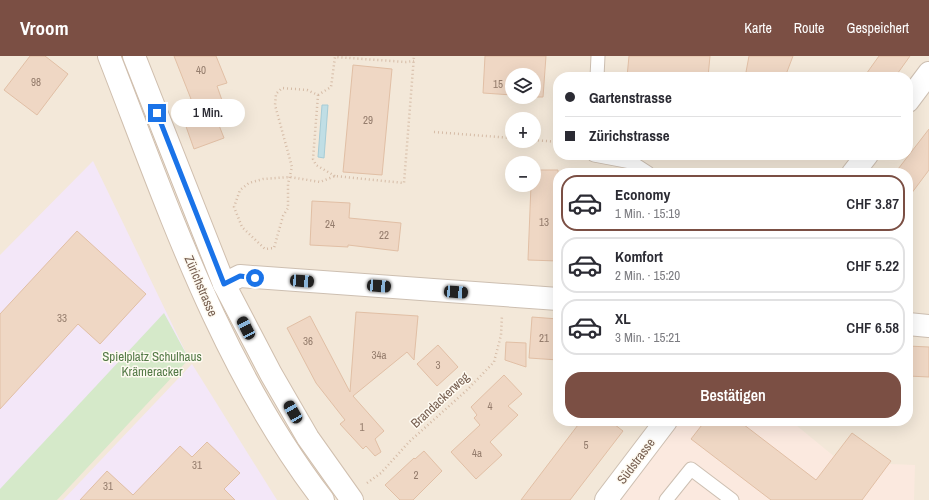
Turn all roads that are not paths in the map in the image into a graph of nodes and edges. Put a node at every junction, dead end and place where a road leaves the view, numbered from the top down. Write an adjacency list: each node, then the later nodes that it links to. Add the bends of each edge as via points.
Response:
1 (109, 56): 18 (main road, Zürichstrasse, via 206,301 248,386 283,443)
2 (134, 56): 11 (main road, Zürichstrasse)
3 (598, 56): 4 (lane)
4 (598, 72)
5 (929, 73): 6 (main road)
6 (913, 94)
7 (620, 160): 9 (lane, via 631,162)
8 (863, 160): 10 (main road)
9 (640, 168)
10 (857, 168)
11 (224, 284): 12 (main road, via 240,276); 16 (main road, Zürichstrasse, via 308,438)
12 (553, 299)
13 (913, 324): 14 (main road)
14 (929, 326)
15 (662, 426): 17 (main road, Südstrasse)
16 (351, 498)
17 (608, 499)
18 (323, 500)
19 (666, 500): 20 (lane, via 691,468)
20 (732, 500)

